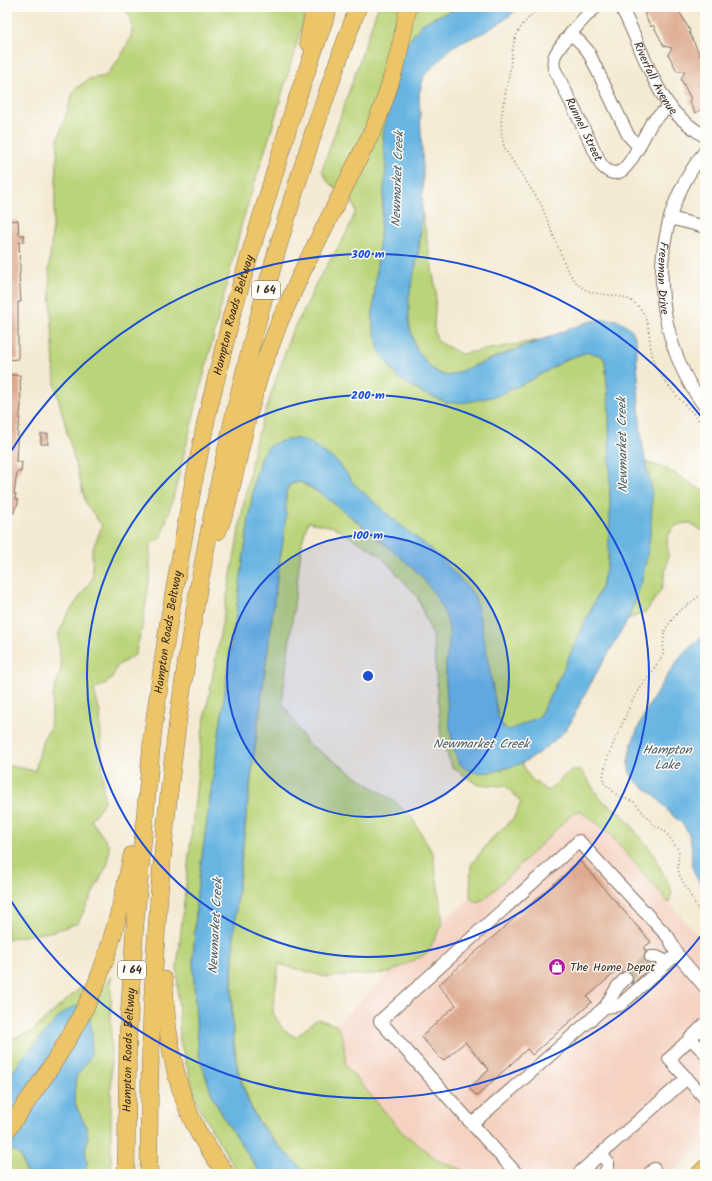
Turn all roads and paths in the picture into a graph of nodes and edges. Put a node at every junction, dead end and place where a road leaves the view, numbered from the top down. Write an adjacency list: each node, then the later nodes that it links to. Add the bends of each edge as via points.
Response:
1 (315, 7): 9 (highway)
2 (329, 7): 9 (highway, I 64)
3 (358, 7): 19 (highway, I 64, via 320,112 276,252 222,470)
4 (408, 7): 19 (highway, via 398,58 383,107 290,297 269,348 248,416 227,506)
5 (596, 7): 8 (street, Runnel Street)
6 (539, 8): 18 (path, via 519,30 512,52 501,114 502,142 514,165 541,204 572,277 591,292 623,297 642,310 648,326 652,354 659,371 670,388)
7 (625, 9): 10 (street, Riverfall Avenue, via 657,84)
8 (571, 34): 12 (street, via 588,51 628,135); 12 (street, Runnel Street, via 555,55 553,64 599,162 608,171 620,172 626,168)
9 (294, 105): 21 (highway, Hampton Roads Beltway / I 64, via 232,314 207,416 168,626)
10 (670, 106): 11 (street, Riverfall Avenue, via 686,123); 12 (street, Runnel Street, via 656,118)
11 (705, 137)
12 (639, 147)
13 (705, 151): 14 (street, Freeman Drive, via 682,188)
14 (670, 218): 15 (street); 16 (street, Freeman Drive, via 662,262 665,312 677,357)
15 (705, 227)
16 (700, 389): 17 (street, Freeman Drive)
17 (705, 407)
18 (705, 427)
19 (200, 580): 22 (highway, Hampton Roads Beltway / I 64, via 180,704)
20 (705, 592): 23 (path, via 678,612 666,628 663,655 633,700 608,756 603,776 604,783 618,796 634,802 653,824 665,831 677,848 679,874)
21 (150, 767): 36 (highway, via 123,898 99,974 66,1044); 39 (highway, Hampton Roads Beltway / I 64, via 131,984)
22 (159, 895): 40 (highway, Hampton Roads Beltway / I 64, via 151,1039); 41 (highway, via 165,1010 180,1091 196,1129)
23 (705, 923)
24 (677, 954): 26 (street); 28 (street); 35 (street, via 669,938 579,841 380,1021)
25 (651, 957): 26 (street)
26 (667, 962): 29 (street, via 620,1005)
27 (626, 978): 29 (street)
28 (705, 987)
29 (605, 1007): 35 (street)
30 (705, 1024): 31 (street)
31 (690, 1038): 32 (street); 33 (street, via 669,1059)
32 (705, 1053)
33 (688, 1078): 34 (street); 37 (street)
34 (703, 1092)
35 (472, 1124): 42 (street)
36 (7, 1130)
37 (601, 1154): 43 (street); 44 (street, via 608,1163)
38 (705, 1167): 45 (main road)
39 (126, 1174)
40 (149, 1174)
41 (226, 1174)
42 (517, 1174)
43 (578, 1174)
44 (604, 1174)
45 (698, 1174)

